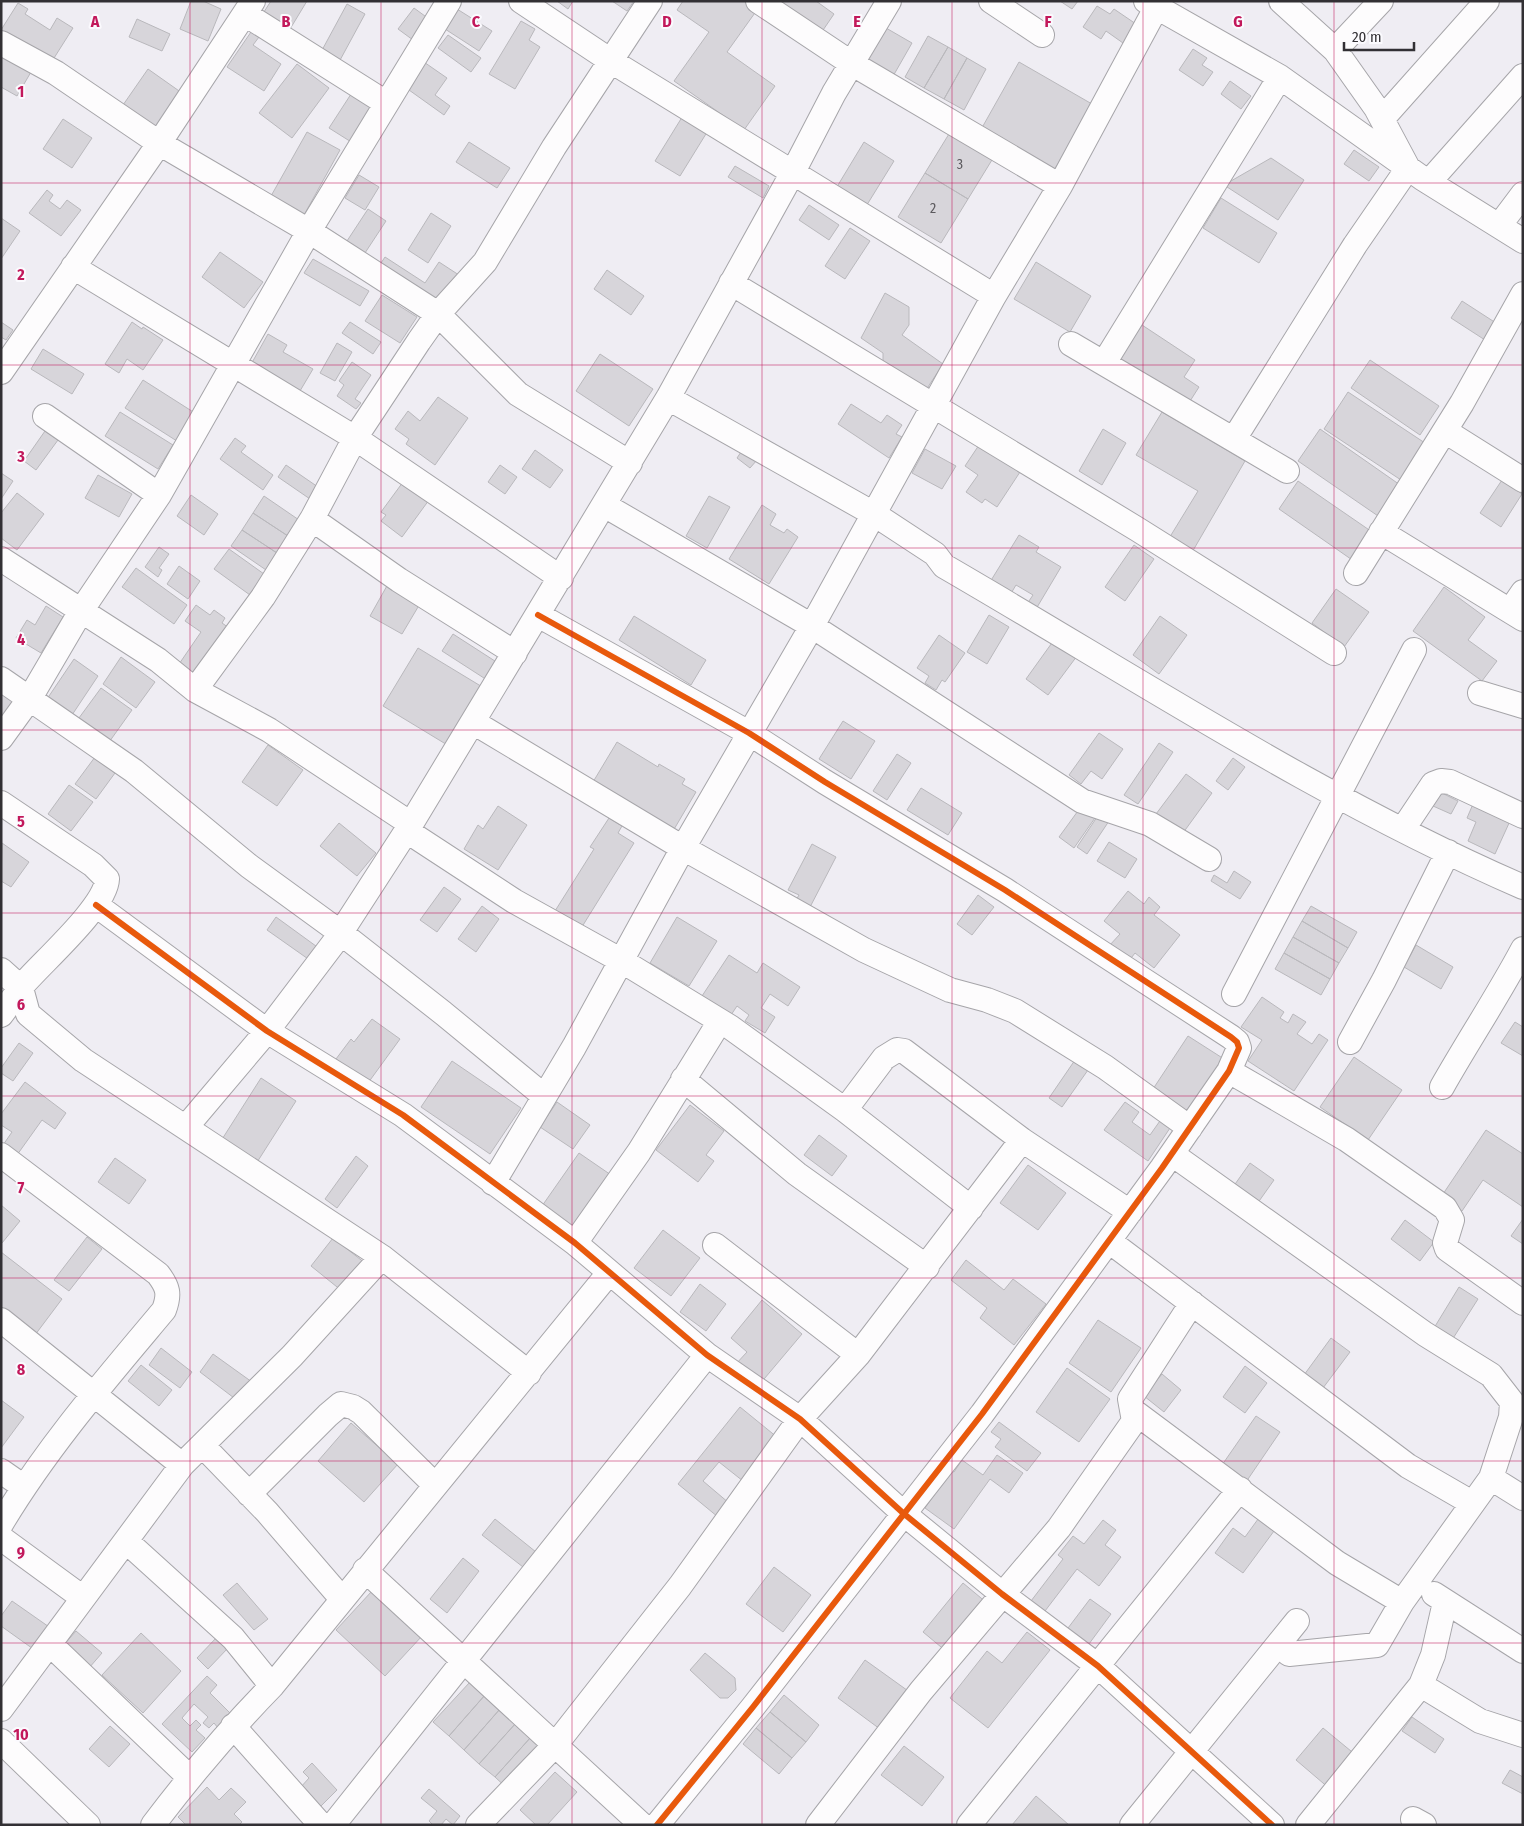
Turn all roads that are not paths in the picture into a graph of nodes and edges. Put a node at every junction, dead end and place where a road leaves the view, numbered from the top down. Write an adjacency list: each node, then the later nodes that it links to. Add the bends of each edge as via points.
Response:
1 (449, 1): 19 (street)
2 (521, 1): 15 (street)
3 (650, 1): 15 (street)
4 (758, 1): 16 (street)
5 (889, 1): 16 (street)
6 (991, 1): 12 (street)
7 (1281, 1): 14 (street)
8 (1381, 1): 14 (street)
9 (1486, 1): 20 (street)
10 (1151, 5): 18 (street); 25 (street)
11 (249, 8): 19 (street); 21 (street)
12 (1042, 35)
13 (1, 43): 21 (street, via 56,73)
14 (1334, 50): 20 (street)
15 (612, 61): 23 (street); 34 (street, via 554,147 485,262)
16 (852, 63): 23 (street); 25 (street)
17 (1523, 76): 24 (street)
18 (1280, 77): 22 (street); 37 (street)
19 (386, 103): 28 (street)
20 (1382, 119): 22 (street)
21 (159, 142): 28 (street); 30 (street)
22 (1408, 168): 24 (street); 44 (street, via 1355,245)
23 (793, 172): 31 (street); 33 (street)
24 (1429, 182): 27 (street)
25 (1060, 186): 33 (street)
26 (1523, 194): 27 (street)
27 (1499, 226): 29 (street)
28 (309, 231): 34 (street); 36 (street)
29 (1523, 241)
30 (73, 267): 36 (street); 38 (street)
31 (731, 283): 39 (street); 40 (street)
32 (1523, 294): 42 (street)
33 (994, 296): 40 (street)
34 (438, 314): 43 (street); 45 (street, via 518,394)
35 (1071, 344): 37 (street)
36 (233, 363): 43 (street); 48 (street, via 215,401)
37 (1104, 363): 44 (street)
38 (1, 372)
39 (668, 398): 45 (street); 50 (street)
40 (935, 406): 50 (street); 62 (street)
41 (45, 416): 48 (street)
42 (1445, 431): 47 (street); 52 (street)
43 (355, 438): 51 (street); 55 (street)
44 (1234, 439): 46 (street)
45 (630, 463): 49 (street)
46 (1287, 471)
47 (1523, 480)
48 (159, 495): 57 (street)
49 (604, 505): 55 (street); 59 (street)
50 (874, 514): 59 (street); 71 (street, via 935,554 944,566 1129,677)
51 (312, 519): 61 (street, via 391,575); 64 (street, via 263,597)
52 (1381, 532): 54 (street); 56 (street)
53 (1, 559): 57 (street)
54 (1356, 573)
55 (561, 578): 58 (street)
56 (1518, 607)
57 (81, 611): 64 (street, via 158,660); 66 (street)
58 (538, 615): 61 (street); 69 (street)
59 (812, 626): 69 (street); 78 (street, via 1082,801 1150,824)
60 (1414, 650): 71 (street)
61 (515, 653): 68 (street)
62 (1334, 653)
63 (1, 679): 66 (street)
64 (195, 690): 74 (street, via 269,730)
65 (1480, 693): 67 (street)
66 (30, 698): 70 (street); 81 (street, via 134,771 249,866)
67 (1523, 706)
68 (473, 722): 74 (street); 76 (street)
69 (749, 733): 76 (street); 91 (street, via 1005,890 1231,1037 1239,1048)
70 (1, 738)
71 (1338, 796): 75 (street); 86 (street)
72 (1, 803): 80 (street, via 108,879 107,888)
73 (1523, 816): 75 (street, via 1450,782 1441,781 1433,784)
74 (409, 828): 81 (street); 83 (street, via 514,901)
75 (1403, 829): 77 (street)
76 (684, 848): 83 (street); 97 (street, via 881,958 950,990 1015,1011 1105,1067)
77 (1448, 852): 79 (street); 90 (street)
78 (1209, 859)
79 (1523, 887)
80 (96, 905): 85 (street); 89 (street)
81 (341, 933): 89 (street); 94 (street)
82 (1523, 949): 93 (street)
83 (622, 960): 88 (street); 94 (street)
84 (1, 970): 85 (street)
85 (21, 988): 87 (street); 96 (street, via 28,1014 38,1024 82,1060)
86 (1234, 994)
87 (1, 1015)
88 (720, 1021): 92 (street); 95 (street)
89 (268, 1031): 96 (street); 101 (street, via 403,1115)
90 (1350, 1042)
91 (1229, 1071): 97 (street); 111 (street, via 1346,1139 1445,1208 1452,1220 1445,1243 1447,1249)
92 (683, 1079): 105 (street, via 639,1152); 108 (street, via 797,1174)
93 (1442, 1087)
94 (544, 1096): 101 (street)
95 (845, 1110): 98 (street, via 884,1058 897,1050 914,1058); 102 (street)
96 (186, 1127): 107 (street)
97 (1190, 1128): 99 (street)
98 (1022, 1140): 102 (street); 103 (street)
99 (1172, 1154): 103 (street); 122 (street, via 1425,1334 1491,1375 1512,1402 1511,1417)
100 (1, 1155): 116 (street, via 158,1274 168,1287 164,1310)
101 (493, 1183): 105 (street)
102 (971, 1208): 108 (street)
103 (1130, 1212): 104 (street)
104 (1109, 1241): 110 (street); 129 (street, via 982,1414)
105 (575, 1243): 109 (street)
106 (715, 1245): 114 (street)
107 (382, 1257): 115 (street); 119 (street, via 292,1356)
108 (927, 1267): 114 (street)
109 (609, 1274): 113 (street); 115 (street)
110 (1192, 1302): 117 (street, via 1130,1399); 128 (street, via 1408,1466)
111 (1523, 1303)
112 (1, 1320): 116 (street)
113 (707, 1355): 118 (street); 144 (street)
114 (858, 1355): 118 (street)
115 (529, 1373): 123 (street)
116 (95, 1394): 120 (street); 124 (street)
117 (1132, 1410): 125 (street); 135 (street, via 1134,1421 1100,1473 1059,1528)
118 (800, 1419): 129 (street); 152 (street, via 680,1586)
119 (202, 1445): 120 (street); 126 (street)
120 (182, 1466): 132 (street)
121 (1, 1470): 124 (street)
122 (1491, 1478): 127 (street); 128 (street)
123 (435, 1485): 126 (street, via 361,1412 341,1404); 133 (street)
124 (24, 1487): 130 (street)
125 (1240, 1489): 138 (street, via 1338,1563); 145 (street)
126 (249, 1494): 137 (street)
127 (1523, 1498)
128 (1472, 1503): 134 (street)
129 (903, 1513): 135 (street); 161 (street)
130 (1, 1524)
131 (1, 1538): 136 (street)
132 (126, 1541): 136 (street); 147 (street, via 232,1638)
133 (365, 1570): 137 (street); 144 (street)
134 (1417, 1582): 138 (street); 139 (street)
135 (1002, 1594): 145 (street); 162 (street, via 921,1691)
136 (84, 1598): 141 (street)
137 (342, 1599): 147 (street)
138 (1402, 1602): 143 (street, via 1377,1645)
139 (1445, 1602): 142 (street); 146 (street, via 1434,1655)
140 (1297, 1621): 153 (street)
141 (50, 1644): 148 (street); 154 (street)
142 (1523, 1651)
143 (1289, 1654)
144 (465, 1661): 152 (street); 158 (street)
145 (1098, 1666): 153 (street); 163 (street)
146 (1421, 1685): 150 (street, via 1480,1721); 166 (street)
147 (272, 1686): 149 (street)
148 (1, 1709)
149 (233, 1726): 154 (street); 157 (street)
150 (1523, 1735)
151 (1, 1740): 155 (street)
152 (556, 1744): 159 (street); 160 (street)
153 (1192, 1750): 164 (street); 165 (street)
154 (189, 1777): 156 (street)
155 (88, 1825)
156 (154, 1825)
157 (321, 1825)
158 (333, 1825)
159 (478, 1825)
160 (642, 1825)
161 (657, 1825)
162 (818, 1825)
163 (969, 1825)
164 (1132, 1825)
165 (1272, 1825)
166 (1308, 1825)

